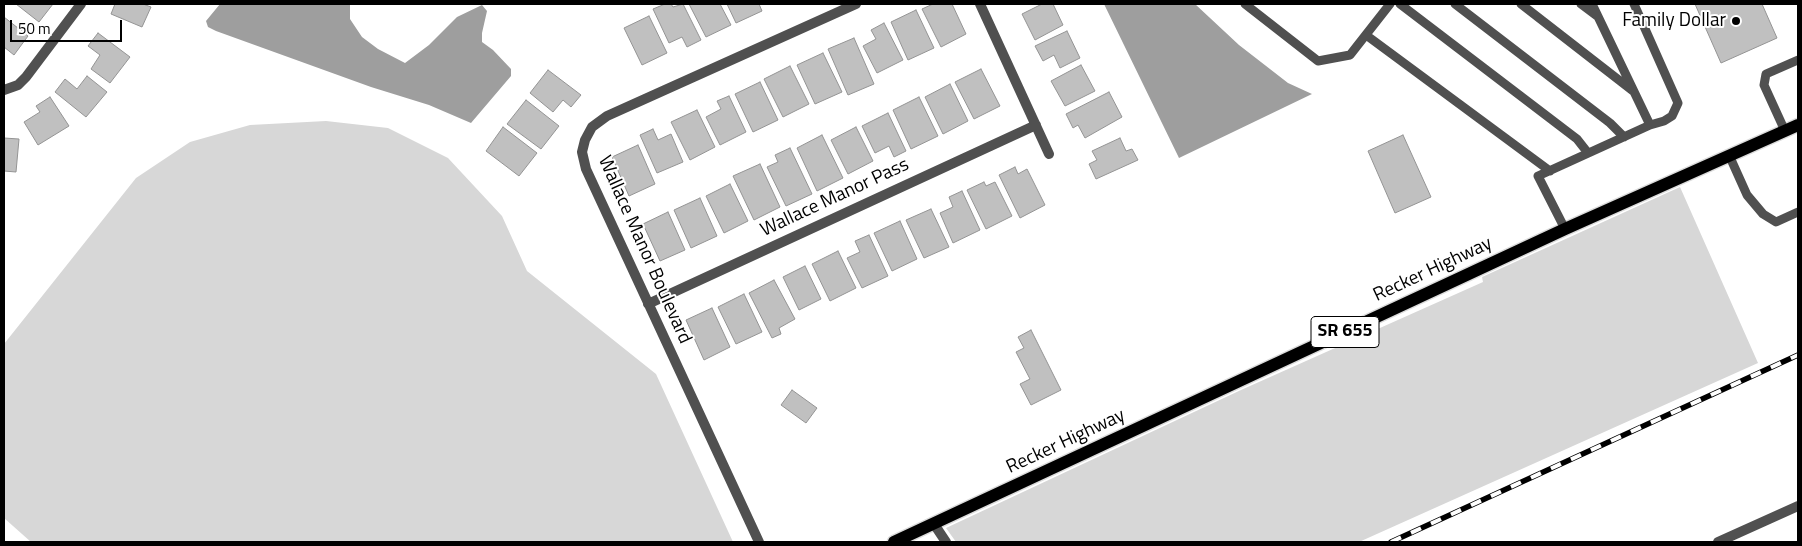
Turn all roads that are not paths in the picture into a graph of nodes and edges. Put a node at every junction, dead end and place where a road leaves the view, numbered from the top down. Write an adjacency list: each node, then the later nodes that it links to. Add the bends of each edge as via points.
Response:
1 (81, 4): 15 (street, via 26,77 18,85)
2 (856, 4): 28 (street, Wallace Manor Boulevard, via 607,116 592,127 582,152 586,169)
3 (980, 4): 17 (street)
4 (1245, 4): 13 (lane, via 1318,61 1350,55)
5 (1390, 4): 13 (lane)
6 (1400, 4): 22 (lane, via 1577,139)
7 (1455, 4): 21 (lane)
8 (1521, 4): 16 (lane)
9 (1581, 4): 12 (lane)
10 (1592, 4): 12 (lane)
11 (1634, 4): 18 (lane, via 1678,103 1672,116 1664,122)
12 (1599, 18): 16 (lane)
13 (1366, 35): 25 (lane)
14 (1798, 60): 20 (lane, via 1766,74 1764,85)
15 (4, 90)
16 (1635, 93): 18 (lane)
17 (1036, 125): 23 (street); 28 (street, Wallace Manor Pass)
18 (1650, 125): 21 (lane)
19 (1798, 125): 20 (main road, Recker Highway / SR 655)
20 (1785, 131): 24 (main road, Recker Highway / SR 655)
21 (1624, 137): 22 (lane)
22 (1588, 153): 25 (lane)
23 (1049, 154)
24 (1729, 155): 26 (lane, via 1747,195 1763,214 1776,222); 27 (main road, Recker Highway / SR 655)
25 (1550, 171): 27 (lane, via 1538,176)
26 (1798, 212)
27 (1565, 229): 30 (main road, Recker Highway / SR 655)
28 (648, 304): 31 (street, Wallace Manor Boulevard)
29 (1798, 506): 34 (street)
30 (934, 524): 32 (main road, Recker Highway / SR 655); 33 (street)
31 (759, 542)
32 (894, 542)
33 (946, 542)
34 (1718, 542)

